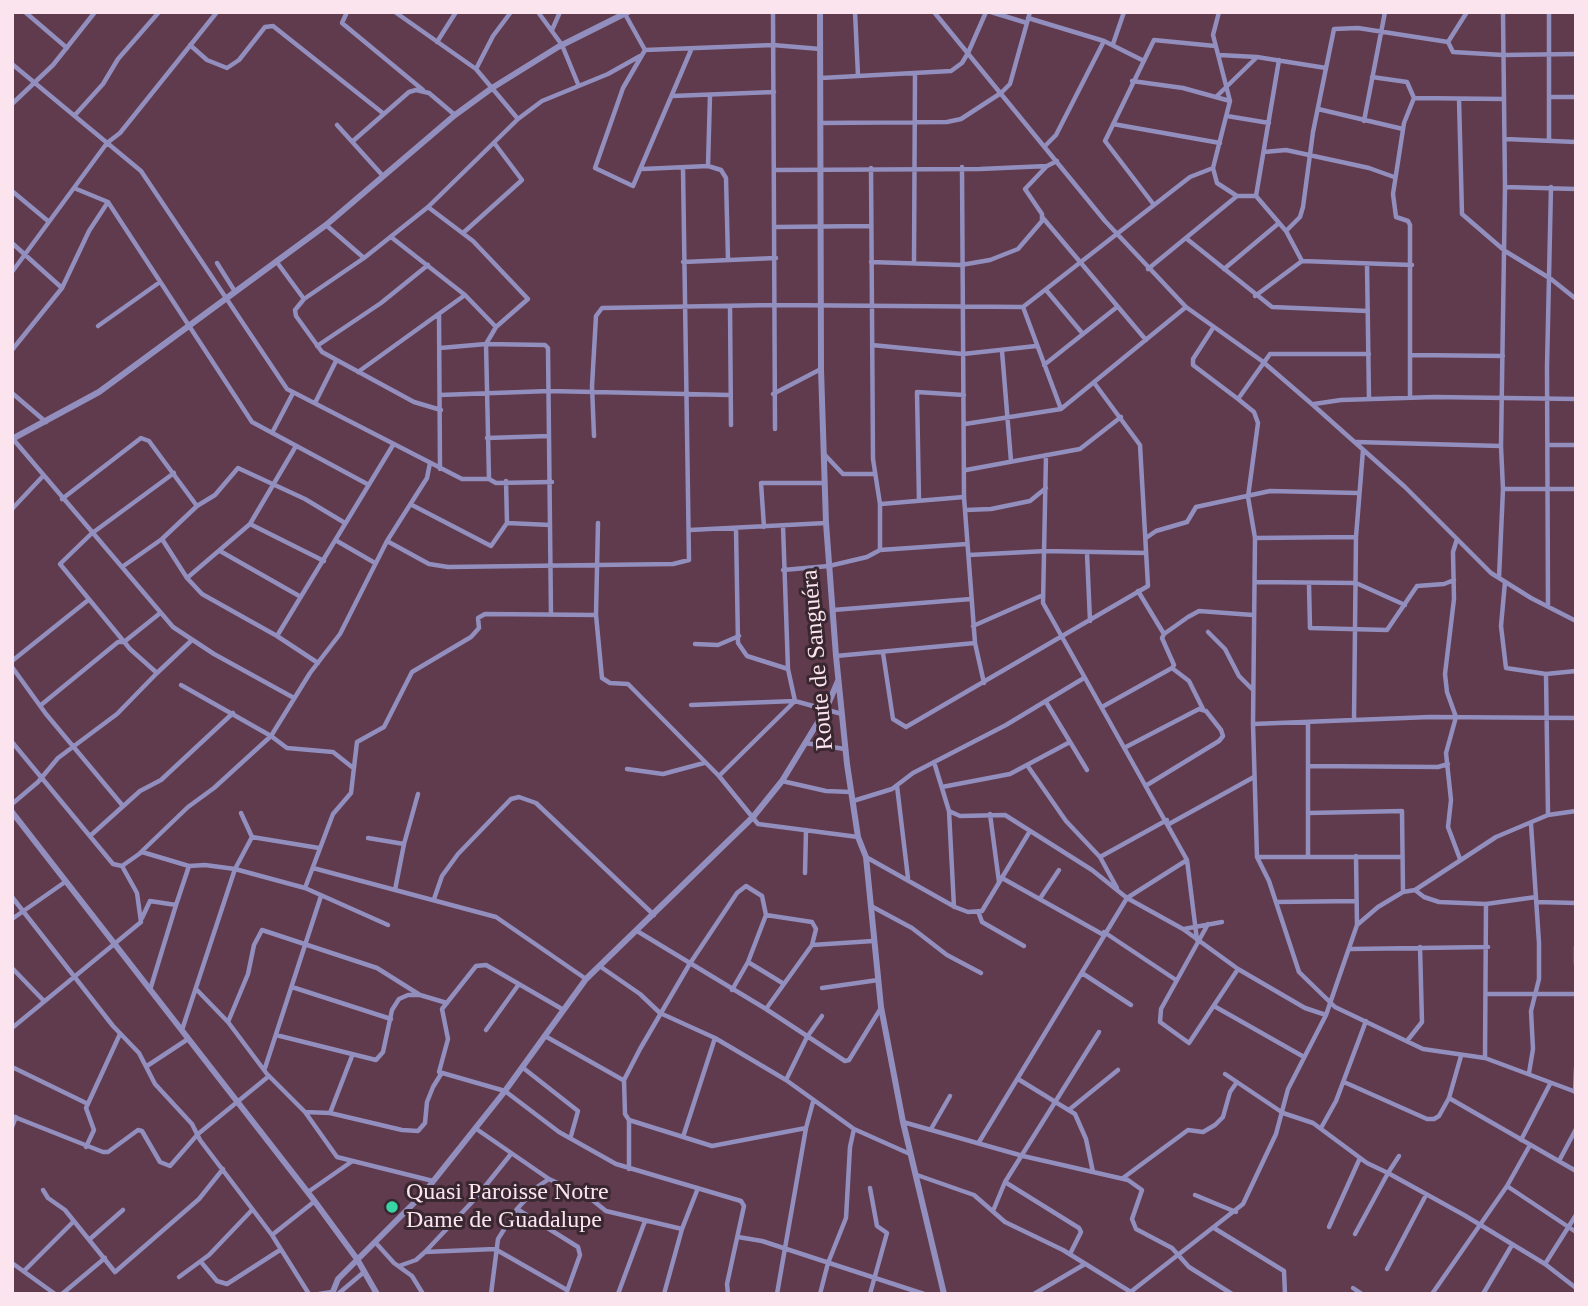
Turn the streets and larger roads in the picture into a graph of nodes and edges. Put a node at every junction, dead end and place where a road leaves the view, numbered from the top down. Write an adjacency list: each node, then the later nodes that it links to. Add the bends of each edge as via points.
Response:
1 (25, 12): 37 (street)
2 (95, 12): 37 (street)
3 (159, 12): 77 (street)
4 (217, 12): 33 (street)
5 (347, 12): 62 (street, via 342,23)
6 (456, 12): 30 (street)
7 (511, 12): 52 (street)
8 (538, 12): 27 (street)
9 (560, 12): 27 (street)
10 (612, 12): 26 (street)
11 (773, 12): 35 (street)
12 (820, 12): 38 (street, Route de Sanguéra)
13 (855, 12): 54 (street)
14 (934, 12): 41 (street)
15 (986, 12): 41 (street)
16 (991, 12): 25 (street)
17 (1124, 12): 32 (street)
18 (1219, 12): 36 (street)
19 (1385, 12): 28 (street)
20 (1467, 12): 31 (street)
21 (1503, 12): 45 (street)
22 (1549, 12): 42 (street)
23 (627, 13): 26 (street); 39 (street)
24 (398, 14): 30 (street)
25 (1028, 18): 29 (street); 64 (street, via 1011,82)
26 (610, 22): 34 (street)
27 (552, 30): 34 (street)
28 (1380, 32): 31 (street); 51 (street, via 1336,27); 55 (street)
29 (1104, 41): 32 (street); 95 (street, via 1056,135)
30 (437, 42): 52 (street)
31 (1448, 42): 45 (street, via 1453,52)
32 (1113, 44): 48 (street)
33 (190, 45): 76 (street, via 207,60 227,68 265,27 272,26); 93 (street)
34 (562, 45): 59 (street); 61 (street)
35 (773, 45): 38 (street); 40 (street); 63 (street)
36 (1214, 46): 44 (street); 48 (street, via 1154,40)
37 (67, 48): 58 (street)
38 (820, 49): 56 (street, Route de Sanguéra)
39 (645, 50): 40 (street); 46 (street)
40 (691, 50): 66 (street)
41 (968, 53): 53 (street, via 951,71); 64 (street)
42 (1550, 54): 43 (street); 45 (street); 68 (street)
43 (1576, 54)
44 (1219, 55): 47 (street); 60 (street)
45 (1503, 55): 72 (street)
46 (640, 56): 59 (street); 105 (street, via 623,88 594,168 633,186)
47 (1257, 57): 49 (street); 60 (street)
48 (1142, 60): 57 (street)
49 (1279, 60): 51 (street); 84 (street)
50 (12, 64): 58 (street)
51 (1326, 68): 75 (street)
52 (476, 69): 61 (street)
53 (915, 75): 54 (street); 81 (street)
54 (858, 76): 56 (street)
55 (1372, 77): 70 (street, via 1408,82); 82 (street)
56 (821, 78): 83 (street, Route de Sanguéra)
57 (1132, 81): 67 (street); 85 (street)
58 (35, 82): 74 (street); 77 (street)
59 (578, 84): 80 (street, via 550,96)
60 (1226, 84): 67 (street); 73 (street)
61 (492, 88): 78 (street); 80 (street)
62 (424, 90): 76 (street, via 409,92); 78 (street)
63 (774, 92): 65 (street); 107 (street)
64 (1001, 93): 81 (street, via 955,121); 95 (street)
65 (710, 95): 66 (street); 99 (street)
66 (672, 96): 105 (street)
67 (1217, 96): 73 (street)
68 (1550, 97): 69 (street); 90 (street)
69 (1576, 97)
70 (1414, 98): 71 (street); 87 (street)
71 (1459, 99): 72 (street); 134 (street, via 1461,212)
72 (1504, 99): 88 (street)
73 (1230, 101): 79 (street)
74 (13, 105)
75 (1318, 109): 82 (street); 97 (street)
76 (384, 114): 89 (street)
77 (75, 115): 93 (street)
78 (455, 115): 109 (street)
79 (1227, 116): 84 (street); 91 (street)
80 (518, 119): 94 (street)
81 (915, 121): 83 (street); 101 (street)
82 (1364, 121): 87 (street)
83 (820, 123): 108 (street, Route de Sanguéra)
84 (1269, 123): 96 (street)
85 (1113, 124): 91 (street); 119 (street, via 1105,141)
86 (337, 125): 89 (street)
87 (1403, 129): 110 (street)
88 (1505, 139): 90 (street); 111 (street)
89 (353, 141): 109 (street)
90 (1549, 141): 92 (street)
91 (1220, 142): 104 (street)
92 (1576, 142)
93 (107, 143): 113 (street); 159 (street, via 141,172)
94 (495, 144): 120 (street); 129 (street, via 522,180)
95 (1045, 146): 98 (street)
96 (1264, 152): 97 (street); 117 (street)
97 (1309, 155): 110 (street); 128 (street, via 1304,207)
98 (1057, 161): 100 (street); 130 (street)
99 (708, 166): 106 (street); 138 (street, via 718,168 726,178)
100 (1047, 166): 102 (street); 121 (street, via 1025,188)
101 (915, 167): 102 (street); 103 (street); 145 (street)
102 (962, 167): 148 (street)
103 (871, 168): 108 (street); 125 (street)
104 (1213, 168): 116 (street, via 1217,183); 119 (street, via 1190,177)
105 (643, 169): 106 (street)
106 (683, 169): 141 (street)
107 (775, 170): 108 (street); 126 (street)
108 (821, 171): 127 (street, Route de Sanguéra)
109 (383, 177): 124 (street)
110 (1394, 177): 149 (street, via 1396,217 1410,222)
111 (1506, 187): 112 (street); 134 (street)
112 (1551, 187): 114 (street); 153 (street)
113 (74, 188): 118 (street); 122 (street)
114 (1576, 190)
115 (12, 191): 122 (street)
116 (1237, 196): 117 (street); 132 (street)
117 (1256, 197): 123 (street)
118 (108, 202): 154 (street); 155 (street)
119 (1154, 205): 130 (street)
120 (428, 207): 129 (street); 131 (street)
121 (1043, 218): 143 (street); 148 (street, via 1018,248)
122 (48, 221): 135 (street)
123 (1279, 223): 128 (street); 151 (street)
124 (326, 225): 136 (street); 139 (street)
125 (870, 226): 127 (street); 142 (street)
126 (775, 227): 127 (street); 137 (street)
127 (820, 228): 167 (street, Route de Sanguéra)
128 (1286, 231): 140 (street)
129 (463, 233): 176 (street, via 528,297)
130 (1118, 235): 143 (street); 150 (street)
131 (391, 237): 136 (street); 147 (street)
132 (1187, 239): 150 (street); 151 (street)
133 (12, 243): 135 (street)
134 (1504, 251): 153 (street); 190 (street)
135 (26, 255): 152 (street); 155 (street)
136 (364, 258): 161 (street)
137 (776, 258): 138 (street); 163 (street)
138 (728, 259): 141 (street)
139 (276, 261): 156 (street); 161 (street)
140 (1301, 261): 146 (street); 160 (street)
141 (683, 262): 166 (street)
142 (870, 262): 145 (street); 165 (street)
143 (1080, 262): 157 (street); 169 (street)
144 (217, 263): 156 (street)
145 (914, 263): 148 (street)
146 (1367, 264): 149 (street); 172 (street)
147 (428, 265): 158 (street); 182 (street)
148 (961, 265): 171 (street)
149 (1413, 265): 189 (street)
150 (1148, 269): 170 (street)
151 (1224, 269): 160 (street)
152 (12, 272)
153 (1551, 279): 162 (street); 209 (street)
154 (160, 282): 174 (street); 175 (street)
155 (62, 288): 185 (street)
156 (234, 290): 159 (street)
157 (1045, 290): 168 (street); 178 (street)
158 (465, 295): 173 (street); 176 (street)
159 (227, 296): 174 (street); 200 (street, via 272,370)
160 (1255, 296): 172 (street, via 1277,308)
161 (304, 299): 182 (street, via 296,316)
162 (1576, 299)
163 (774, 305): 164 (street); 167 (street); 203 (street)
164 (730, 306): 166 (street); 205 (street)
165 (871, 306): 167 (street); 171 (street); 181 (street)
166 (685, 307): 198 (street, via 599,310); 202 (street)
167 (822, 307): 194 (street, Route de Sanguéra)
168 (1023, 307): 171 (street); 183 (street)
169 (1117, 307): 178 (street); 179 (street)
170 (1186, 307): 177 (street); 179 (street)
171 (963, 308): 187 (street)
172 (1368, 311): 188 (street)
173 (439, 315): 184 (street); 195 (street)
174 (190, 324): 219 (street, via 99,392); 223 (street, via 252,422)
175 (98, 326)
176 (496, 327): 180 (street)
177 (1213, 328): 192 (street); 208 (street, via 1193,365)
178 (1083, 334): 193 (street)
179 (1146, 340): 196 (street)
180 (486, 344): 184 (street); 197 (street, via 548,347); 201 (street)
181 (872, 345): 187 (street); 242 (street)
182 (317, 346): 191 (street)
183 (1036, 346): 186 (street); 193 (street)
184 (440, 348): 204 (street)
185 (12, 350)
186 (1002, 351): 187 (street); 218 (street)
187 (963, 354): 206 (street)
188 (1369, 354): 192 (street, via 1275,353); 211 (street)
189 (1412, 355): 190 (street); 207 (street)
190 (1503, 356): 212 (street)
191 (336, 361): 195 (street); 213 (street)
192 (1262, 361): 208 (street); 214 (street)
193 (1044, 365): 215 (street)
194 (821, 369): 203 (street); 235 (street, Route de Sanguéra)
195 (358, 372): 216 (street)
196 (1095, 384): 215 (street); 217 (street)
197 (549, 391): 198 (street); 201 (street); 224 (street)
198 (592, 392): 202 (street); 225 (street)
199 (12, 393): 219 (street)
200 (293, 393): 213 (street); 223 (street)
201 (487, 393): 204 (street); 226 (street)
202 (685, 394): 205 (street); 273 (street)
203 (773, 394): 222 (street)
204 (440, 395): 216 (street)
205 (730, 395): 221 (street)
206 (964, 395): 220 (street); 258 (street, via 917,391)
207 (1410, 397): 211 (street); 212 (street)
208 (1238, 399): 256 (street, via 1254,412 1258,424)
209 (1548, 399): 210 (street); 212 (street); 230 (street)
210 (1576, 399)
211 (1369, 400): 214 (street)
212 (1504, 400): 233 (street)
213 (315, 404): 229 (street)
214 (1313, 405): 228 (street)
215 (1060, 409): 218 (street)
216 (441, 411): 239 (street)
217 (1121, 417): 236 (street, via 1080,449); 278 (street, via 1140,445)
218 (1006, 420): 220 (street); 237 (street)
219 (46, 422): 227 (street)
220 (965, 424): 240 (street)
221 (731, 425)
222 (775, 429)
223 (272, 433): 232 (street)
224 (549, 436): 226 (street); 246 (street)
225 (594, 436)
226 (487, 438): 244 (street)
227 (13, 439): 243 (street)
228 (1356, 442): 233 (street); 234 (street)
229 (393, 445): 238 (street); 249 (street)
230 (1549, 445): 231 (street); 251 (street)
231 (1576, 445)
232 (296, 446): 248 (street); 249 (street)
233 (1501, 446): 252 (street)
234 (1363, 449): 254 (street); 279 (street)
235 (824, 454): 242 (street, via 844,474); 247 (street, Route de Sanguéra)
236 (1046, 455): 237 (street); 250 (street)
237 (1011, 461): 240 (street)
238 (430, 463): 239 (street); 260 (street)
239 (440, 469): 244 (street, via 462,479)
240 (966, 470): 255 (street)
241 (174, 473): 257 (street, via 141,438); 261 (street); 274 (street)
242 (874, 474): 259 (street)
243 (43, 476): 257 (street); 262 (street)
244 (489, 479): 245 (street)
245 (506, 481): 246 (street); 265 (street)
246 (552, 482): 269 (street)
247 (825, 483): 267 (street, Route de Sanguéra); 271 (street, via 761,483)
248 (275, 485): 261 (street, via 238,468 215,495); 264 (street); 268 (street)
249 (369, 485): 264 (street)
250 (1046, 488): 263 (street, via 1030,501); 285 (street)
251 (1549, 488): 252 (street); 253 (street); 309 (street)
252 (1503, 489): 297 (street)
253 (1576, 489)
254 (1357, 493): 256 (street, via 1269,491); 275 (street)
255 (964, 497): 258 (street); 263 (street)
256 (1248, 497): 276 (street); 278 (street, via 1196,508 1187,522 1156,531)
257 (62, 499): 274 (street)
258 (919, 500): 259 (street)
259 (880, 504): 283 (street)
260 (412, 505): 265 (street, via 491,546); 281 (street)
261 (197, 506): 277 (street)
262 (12, 509)
263 (966, 510): 282 (street)
264 (345, 523): 280 (street)
265 (507, 523): 269 (street)
266 (598, 523): 290 (street)
267 (826, 523): 270 (street); 293 (street, Route de Sanguéra)
268 (250, 524): 284 (street); 289 (street)
269 (550, 525): 292 (street)
270 (783, 526): 271 (street); 295 (street)
271 (764, 527): 272 (street)
272 (736, 529): 273 (street); 322 (street)
273 (690, 530): 290 (street, via 687,562)
274 (91, 534): 294 (street); 307 (street, via 60,564)
275 (1356, 537): 276 (street); 301 (street)
276 (1255, 538): 299 (street)
277 (162, 539): 294 (street); 296 (street)
278 (1146, 539): 287 (street)
279 (1457, 539): 297 (street); 298 (street)
280 (337, 541): 289 (street); 291 (street)
281 (387, 541): 291 (street); 292 (street, via 437,566)
282 (967, 544): 283 (street); 288 (street)
283 (880, 550): 293 (street)
284 (220, 551): 296 (street); 305 (street)
285 (1046, 551): 286 (street); 288 (street); 304 (street)
286 (1087, 553): 287 (street); 315 (street)
287 (1147, 553): 303 (street, via 1149,585)
288 (969, 555): 306 (street)
289 (324, 561): 305 (street)
290 (596, 563): 292 (street); 313 (street)
291 (375, 564): 331 (street, via 340,634)
292 (551, 565): 312 (street)
293 (829, 566): 295 (street); 310 (street, Route de Sanguéra)
294 (122, 567): 311 (street)
295 (783, 570): 334 (street)
296 (187, 578): 321 (street, via 202,594)
297 (1499, 578): 300 (street)
298 (1454, 580): 308 (street, via 1417,586); 354 (street, via 1445,674)
299 (1255, 582): 302 (street); 314 (street)
300 (1505, 582): 309 (street); 337 (street, via 1504,665 1516,672)
301 (1356, 583): 302 (street); 308 (street); 318 (street)
302 (1309, 584): 318 (street, via 1310,628)
303 (1138, 591): 315 (street); 320 (street)
304 (1041, 596): 317 (street); 323 (street)
305 (300, 597): 321 (street)
306 (971, 600): 310 (street); 317 (street)
307 (88, 601): 325 (street); 330 (street)
308 (1405, 605): 318 (street, via 1387,630)
309 (1548, 606): 316 (street)
310 (833, 610): 329 (street, Route de Sanguéra)
311 (159, 614): 324 (street); 325 (street)
312 (551, 615): 313 (street); 371 (street, via 481,615 476,633 412,672 384,727 357,742)
313 (596, 615): 367 (street, via 602,678 628,684)
314 (1253, 615): 320 (street, via 1199,611); 342 (street)
315 (1090, 621): 323 (street)
316 (1576, 621)
317 (973, 626): 326 (street)
318 (1356, 629): 356 (street)
319 (1208, 632): 342 (street)
320 (1164, 634): 333 (street, via 1162,642)
321 (277, 636): 331 (street)
322 (739, 636): 327 (street, via 718,645); 334 (street, via 738,643 747,656)
323 (1062, 638): 338 (street); 340 (street)
324 (192, 640): 336 (street); 343 (street)
325 (124, 642): 336 (street); 346 (street, via 118,642)
326 (975, 643): 328 (street); 340 (street)
327 (695, 644)
328 (883, 653): 329 (street); 340 (street, via 892,719 906,727)
329 (836, 656): 339 (street, Route de Sanguéra)
330 (12, 661)
331 (318, 663): 343 (street)
332 (12, 667): 346 (street)
333 (1172, 668): 348 (street); 350 (street, via 1189,681)
334 (788, 669): 344 (street)
335 (1576, 671): 337 (street)
336 (157, 673): 363 (street, via 117,714)
337 (1546, 674): 353 (street)
338 (1084, 678): 345 (street); 348 (street)
339 (838, 680): 349 (street); 352 (street, Route de Sanguéra)
340 (984, 683)
341 (181, 685): 351 (street)
342 (1253, 690): 358 (street)
343 (294, 698): 359 (street)
344 (795, 701): 347 (street); 349 (street); 374 (street)
345 (1046, 702): 360 (street); 366 (street)
346 (41, 705): 363 (street)
347 (691, 705)
348 (1102, 707): 364 (street)
349 (826, 709): 352 (street); 362 (street)
350 (1203, 709): 364 (street); 379 (street, via 1221,730 1222,739)
351 (233, 713): 359 (street); 385 (street, via 161,780)
352 (842, 714): 365 (street, Route de Sanguéra)
353 (1547, 716): 354 (street); 355 (street); 392 (street)
354 (1455, 717): 356 (street); 368 (street)
355 (1576, 718)
356 (1354, 721): 357 (street)
357 (1308, 723): 358 (street); 370 (street)
358 (1253, 724): 375 (street)
359 (271, 736): 371 (street, via 291,750 335,752); 404 (street)
360 (1070, 742): 369 (street); 373 (street)
361 (12, 743): 376 (street)
362 (805, 743): 365 (street); 377 (street)
363 (73, 745): 376 (street); 385 (street)
364 (1124, 748): 379 (street)
365 (845, 749): 381 (street, Route de Sanguéra)
366 (934, 762): 378 (street); 380 (street)
367 (705, 763): 372 (street, via 663,774); 374 (street)
368 (1448, 764): 370 (street); 411 (street, via 1448,827)
369 (1027, 765): 380 (street, via 1010,774); 410 (street, via 1066,821)
370 (1309, 766): 390 (street)
371 (352, 767): 403 (street, via 351,793 336,809)
372 (627, 769)
373 (1087, 770)
374 (719, 776): 393 (street)
375 (1254, 777): 394 (street); 408 (street)
376 (42, 778): 384 (street); 398 (street)
377 (782, 781): 381 (street); 393 (street)
378 (897, 785): 383 (street); 420 (street)
379 (1147, 785): 394 (street)
380 (942, 787): 386 (street)
381 (852, 792): 383 (street, Route de Sanguéra)
382 (418, 794): 402 (street)
383 (853, 801): 400 (street, Route de Sanguéra)
384 (12, 804)
385 (123, 806): 398 (street)
386 (950, 811): 391 (street, via 960,816); 442 (street)
387 (1576, 811): 392 (street)
388 (12, 812): 422 (street)
389 (241, 813): 399 (street)
390 (1309, 813): 405 (street); 409 (street, via 1402,811)
391 (990, 814): 397 (street, via 1005,815); 421 (street)
392 (1548, 815): 395 (street)
393 (753, 817): 396 (street, via 767,827); 445 (street)
394 (1168, 822): 410 (street); 412 (street)
395 (1531, 824): 411 (street, via 1496,837); 434 (street)
396 (806, 830): 400 (street); 419 (street)
397 (1030, 831): 418 (street); 421 (street)
398 (90, 835): 413 (street, via 113,864)
399 (252, 837): 403 (street); 416 (street)
400 (858, 837): 407 (street, Route de Sanguéra)
401 (369, 838): 402 (street)
402 (404, 844): 424 (street)
403 (319, 848): 415 (street)
404 (139, 854): 413 (street); 414 (street)
405 (1308, 855): 406 (street); 408 (street)
406 (1356, 855): 409 (street); 436 (street)
407 (866, 857): 420 (street); 441 (street, Route de Sanguéra)
408 (1257, 857): 437 (street)
409 (1401, 857): 427 (street)
410 (1102, 859): 418 (street, via 1098,869); 426 (street)
411 (1460, 859): 425 (street)
412 (1187, 860): 431 (street); 450 (street)
413 (122, 866): 433 (street)
414 (189, 866): 416 (street); 440 (street)
415 (313, 868): 423 (street); 424 (street)
416 (235, 869): 423 (street); 483 (street)
417 (1059, 870): 430 (street)
418 (1092, 870): 426 (street)
419 (805, 873)
420 (908, 878): 442 (street)
421 (1001, 880): 430 (street); 444 (street, via 985,910)
422 (65, 881): 443 (street); 459 (street)
423 (305, 888): 428 (street)
424 (395, 890): 432 (street)
425 (1415, 890): 427 (street); 439 (street, via 1439,902)
426 (1119, 892): 431 (street)
427 (1402, 892): 453 (street)
428 (321, 896): 452 (street); 461 (street)
429 (12, 897): 443 (street)
430 (1041, 897): 456 (street)
431 (1127, 898): 454 (street); 456 (street)
432 (434, 899): 445 (street, via 446,869 510,799 519,797 536,803); 476 (street, via 502,920)
433 (138, 900): 435 (street); 448 (street)
434 (1536, 900): 438 (street); 439 (street); 486 (street)
435 (150, 901): 440 (street); 448 (street)
436 (1356, 901): 437 (street); 453 (street)
437 (1276, 902): 491 (street, via 1299,972)
438 (1576, 903)
439 (1486, 904): 464 (street)
440 (176, 905): 484 (street)
441 (870, 905): 457 (street, Route de Sanguéra); 473 (street)
442 (954, 907): 444 (street)
443 (22, 910): 447 (street); 475 (street)
444 (978, 911): 462 (street, via 982,922)
445 (654, 915): 455 (street)
446 (766, 915): 460 (street, via 812,922 816,929); 467 (street); 469 (street, via 762,896 743,887)
447 (12, 919)
448 (142, 919): 459 (street)
449 (1222, 922): 451 (street)
450 (1197, 924): 451 (street); 454 (street); 458 (street)
451 (1208, 924): 458 (street)
452 (388, 925)
453 (1357, 925): 466 (street)
454 (1183, 929): 458 (street)
455 (637, 931): 469 (street); 470 (street)
456 (1103, 933): 474 (street); 478 (street)
457 (873, 941): 460 (street); 477 (street, Route de Sanguéra)
458 (1198, 941): 472 (street); 478 (street)
459 (113, 945): 475 (street); 484 (street)
460 (812, 945): 480 (street)
461 (304, 946): 481 (street); 489 (street, via 377,968); 502 (street, via 259,931 248,974)
462 (1024, 946)
463 (1420, 947): 464 (street); 466 (street); 514 (street, via 1423,1016)
464 (1488, 947): 487 (street)
465 (1576, 947): 468 (street)
466 (1351, 949): 491 (street)
467 (748, 962): 480 (street); 485 (street)
468 (1576, 964)
469 (689, 965): 485 (street); 498 (street)
470 (601, 967): 476 (street); 498 (street)
471 (12, 968): 490 (street)
472 (1238, 969): 494 (street); 499 (street, via 1305,1008)
473 (981, 973)
474 (1082, 973): 493 (street); 529 (street)
475 (75, 975): 490 (street); 508 (street)
476 (586, 979): 496 (street)
477 (878, 980): 482 (street); 495 (street, Route de Sanguéra)
478 (1177, 980): 494 (street, via 1161,1009 1163,1026 1189,1043)
479 (519, 984): 492 (street, via 478,965); 496 (street); 505 (street)
480 (784, 984): 497 (street)
481 (292, 987): 501 (street); 509 (street)
482 (822, 988)
483 (196, 989): 502 (street); 506 (street)
484 (150, 990): 506 (street)
485 (732, 990): 497 (street)
486 (1536, 993): 487 (street); 488 (street); 525 (street)
487 (1488, 994): 518 (street)
488 (1576, 994)
489 (420, 995): 492 (street); 501 (street, via 399,999)
490 (44, 1002): 504 (street)
491 (1330, 1002): 499 (street); 503 (street)
492 (447, 1003): 526 (street, via 441,1013 448,1034 438,1069)
493 (1131, 1006)
494 (1214, 1006): 517 (street)
495 (881, 1007): 511 (street, via 847,1061); 549 (street, Route de Sanguéra)
496 (562, 1009): 510 (street)
497 (766, 1009): 511 (street)
498 (660, 1013): 512 (street); 530 (street)
499 (1326, 1015): 517 (street)
500 (822, 1016): 511 (street)
501 (391, 1019): 515 (street, via 379,1058)
502 (228, 1021): 523 (street)
503 (1366, 1021): 514 (street); 533 (street)
504 (12, 1028)
505 (486, 1030)
506 (181, 1031): 513 (street)
507 (1100, 1032): 541 (street)
508 (120, 1034): 519 (street); 542 (street)
509 (276, 1035): 515 (street); 523 (street)
510 (545, 1036): 521 (street); 530 (street)
511 (807, 1037): 531 (street)
512 (715, 1038): 531 (street); 559 (street)
513 (188, 1039): 519 (street); 539 (street)
514 (1408, 1041): 516 (street, via 1423,1049)
515 (352, 1056): 545 (street)
516 (1461, 1056): 518 (street); 538 (street)
517 (1305, 1057): 546 (street, via 1287,1089)
518 (1485, 1058): 525 (street)
519 (147, 1066): 557 (street, via 155,1084)
520 (12, 1067): 542 (street)
521 (521, 1067): 535 (street); 558 (street, via 578,1111)
522 (1576, 1068): 536 (street)
523 (264, 1069): 528 (street)
524 (1118, 1070): 543 (street)
525 (1529, 1073): 534 (street)
526 (441, 1074): 535 (street); 545 (street, via 418,1131)
527 (1225, 1074): 532 (street)
528 (269, 1076): 539 (street); 544 (street)
529 (1018, 1079): 541 (street); 561 (street)
530 (624, 1080): 548 (street, via 623,1108)
531 (786, 1080): 540 (street)
532 (1237, 1082): 546 (street); 577 (street, via 1215,1125 1203,1132 1188,1130)
533 (1344, 1082): 538 (street, via 1427,1119 1439,1116); 553 (street)
534 (1550, 1084): 536 (street); 560 (street)
535 (505, 1091): 551 (street); 558 (street)
536 (1575, 1092)
537 (950, 1096): 555 (street)
538 (1449, 1098): 560 (street)
539 (236, 1102): 557 (street); 585 (street)
540 (814, 1102): 552 (street); 554 (street)
541 (1056, 1102): 543 (street); 566 (street)
542 (88, 1104): 563 (street, via 86,1114 94,1130)
543 (1070, 1109): 574 (street, via 1086,1139)
544 (305, 1112): 545 (street); 570 (street, via 337,1157)
545 (330, 1113)
546 (1283, 1113): 553 (street); 593 (street)
547 (14, 1116): 550 (street); 563 (street)
548 (629, 1120): 559 (street); 572 (street)
549 (903, 1122): 555 (street); 565 (street, Route de Sanguéra)
550 (12, 1127)
551 (475, 1128): 564 (street); 579 (street)
552 (806, 1128): 559 (street, via 712,1146); 611 (street)
553 (1321, 1128): 568 (street)
554 (854, 1129): 565 (street); 619 (street, via 846,1218)
555 (932, 1129): 561 (street)
556 (1576, 1129): 569 (street)
557 (198, 1134): 563 (street, via 170,1166 160,1162 138,1130 108,1152); 571 (street)
558 (571, 1136): 572 (street)
559 (683, 1137)
560 (1521, 1140): 562 (street)
561 (979, 1142): 566 (street)
562 (1530, 1145): 569 (street); 581 (street)
563 (86, 1147)
564 (511, 1154): 578 (street); 612 (street)
565 (911, 1155): 576 (street, Route de Sanguéra)
566 (1023, 1156): 574 (street); 580 (street)
567 (1399, 1156): 575 (street)
568 (1360, 1158): 575 (street); 598 (street)
569 (1559, 1161): 573 (street)
570 (351, 1162): 579 (street); 585 (street)
571 (223, 1168): 591 (street); 615 (street, via 199,1199 117,1272)
572 (629, 1169): 582 (street)
573 (1576, 1171)
574 (1093, 1172): 577 (street)
575 (1388, 1173): 587 (street); 603 (street)
576 (917, 1175): 592 (street, via 960,1187); 650 (street, Route de Sanguéra)
577 (1123, 1178): 614 (street, via 1142,1190 1132,1219 1136,1229)
578 (549, 1179): 589 (street); 595 (street, via 606,1211)
579 (433, 1181): 607 (street)
580 (1005, 1182): 592 (street); 613 (street, via 1079,1228)
581 (1507, 1185): 597 (street); 600 (street)
582 (698, 1188): 601 (street); 605 (street, via 741,1201)
583 (870, 1188): 627 (street, via 877,1226 887,1233)
584 (43, 1190): 596 (street)
585 (307, 1192): 588 (street)
586 (1195, 1195): 593 (street)
587 (1426, 1195): 597 (street); 623 (street)
588 (315, 1201): 604 (street); 616 (street)
589 (517, 1209): 609 (street); 633 (street, via 578,1247 580,1255)
590 (123, 1210): 606 (street)
591 (252, 1210): 604 (street); 617 (street)
592 (993, 1211): 613 (street, via 1005,1222)
593 (1236, 1212): 599 (street)
594 (1576, 1215): 600 (street)
595 (645, 1221): 601 (street); 643 (street)
596 (73, 1222): 606 (street); 624 (street)
597 (1478, 1225): 608 (street); 655 (street)
598 (1329, 1227)
599 (1214, 1228): 614 (street); 653 (street, via 1284,1271)
600 (1569, 1228): 602 (street); 620 (street)
601 (682, 1229): 644 (street)
602 (1576, 1232)
603 (1355, 1234)
604 (272, 1235): 610 (street)
605 (738, 1237): 611 (street); 645 (street)
606 (90, 1239): 615 (street)
607 (375, 1241): 616 (street); 622 (street)
608 (1512, 1245): 620 (street); 632 (street)
609 (495, 1249): 612 (street); 633 (street); 642 (street)
610 (280, 1250): 617 (street, via 227,1284 217,1281); 638 (street)
611 (786, 1251): 619 (street); 646 (street)
612 (425, 1252): 622 (street)
613 (1070, 1254): 621 (street)
614 (1179, 1256): 635 (street); 652 (street)
615 (104, 1258): 637 (street)
616 (357, 1259): 625 (street); 634 (street, via 338,1279)
617 (201, 1262): 626 (street)
618 (12, 1263): 624 (street)
619 (828, 1263): 627 (street); 647 (street)
620 (1545, 1264): 629 (street)
621 (1085, 1265): 635 (street); 651 (street)
622 (399, 1266): 641 (street)
623 (1387, 1269)
624 (24, 1271): 630 (street)
625 (364, 1272): 631 (street); 640 (street)
626 (179, 1277)
627 (875, 1278): 648 (street); 649 (street)
628 (1353, 1288): 654 (street)
629 (1576, 1288)
630 (48, 1291): 636 (street)
631 (348, 1291): 634 (street)
632 (1484, 1291): 656 (street)
633 (567, 1292)
634 (334, 1293): 639 (street)
635 (1131, 1293)
636 (55, 1294)
637 (62, 1294)
638 (309, 1294)
639 (319, 1294)
640 (377, 1294)
641 (423, 1294)
642 (491, 1294)
643 (618, 1294)
644 (664, 1294)
645 (728, 1294)
646 (777, 1294)
647 (820, 1294)
648 (870, 1294)
649 (923, 1294)
650 (944, 1294)
651 (1034, 1294)
652 (1232, 1294)
653 (1285, 1294)
654 (1362, 1294)
655 (1432, 1294)
656 (1493, 1294)

